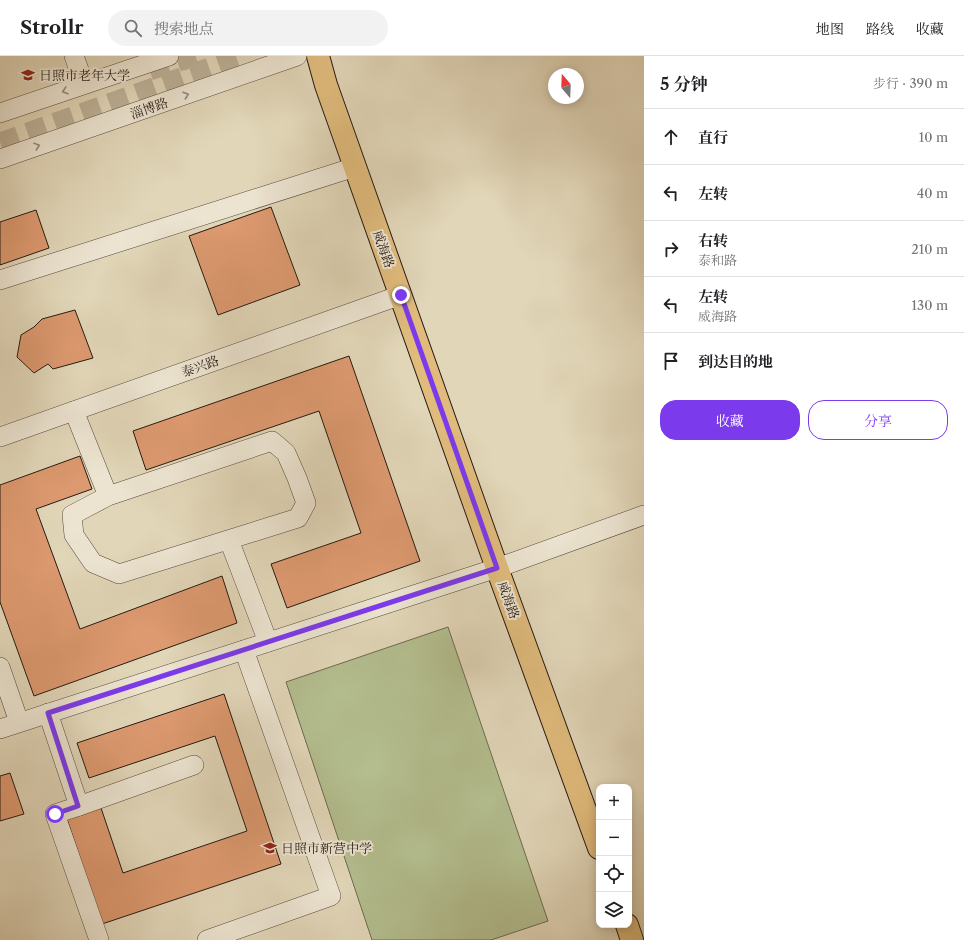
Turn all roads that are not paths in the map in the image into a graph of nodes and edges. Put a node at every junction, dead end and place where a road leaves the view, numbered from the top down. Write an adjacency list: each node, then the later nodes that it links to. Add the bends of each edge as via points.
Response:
1 (74, 56): 5 (street)
2 (169, 56): 5 (street)
3 (297, 56): 7 (street, 淄博路, one-way to 3)
4 (318, 56): 8 (main road, 威海路)
5 (84, 84): 6 (street, one-way to 6)
6 (0, 113)
7 (0, 159)
8 (355, 167): 9 (street); 10 (main road, 威海路)
9 (0, 280)
10 (401, 295): 11 (street, 泰兴路); 16 (main road, 威海路)
11 (74, 411): 12 (street, 泰兴路); 13 (street)
12 (1, 433)
13 (108, 496): 15 (street, via 72,515 74,535 93,563 119,574); 15 (street, via 272,441 286,453 306,503 298,518)
14 (644, 515): 16 (street)
15 (229, 540): 17 (street)
16 (497, 568): 17 (street); 25 (main road, 威海路)
17 (268, 642): 18 (street)
18 (244, 650): 20 (street); 27 (street, via 331,896)
19 (0, 668): 21 (street)
20 (48, 713): 21 (street); 24 (street)
21 (19, 722): 22 (street)
22 (0, 729)
23 (194, 765): 24 (street)
24 (78, 806): 28 (street, via 55,814)
25 (596, 840)
26 (628, 928): 30 (main road)
27 (227, 937): 29 (street)
28 (99, 940)
29 (207, 940)
30 (632, 940)

